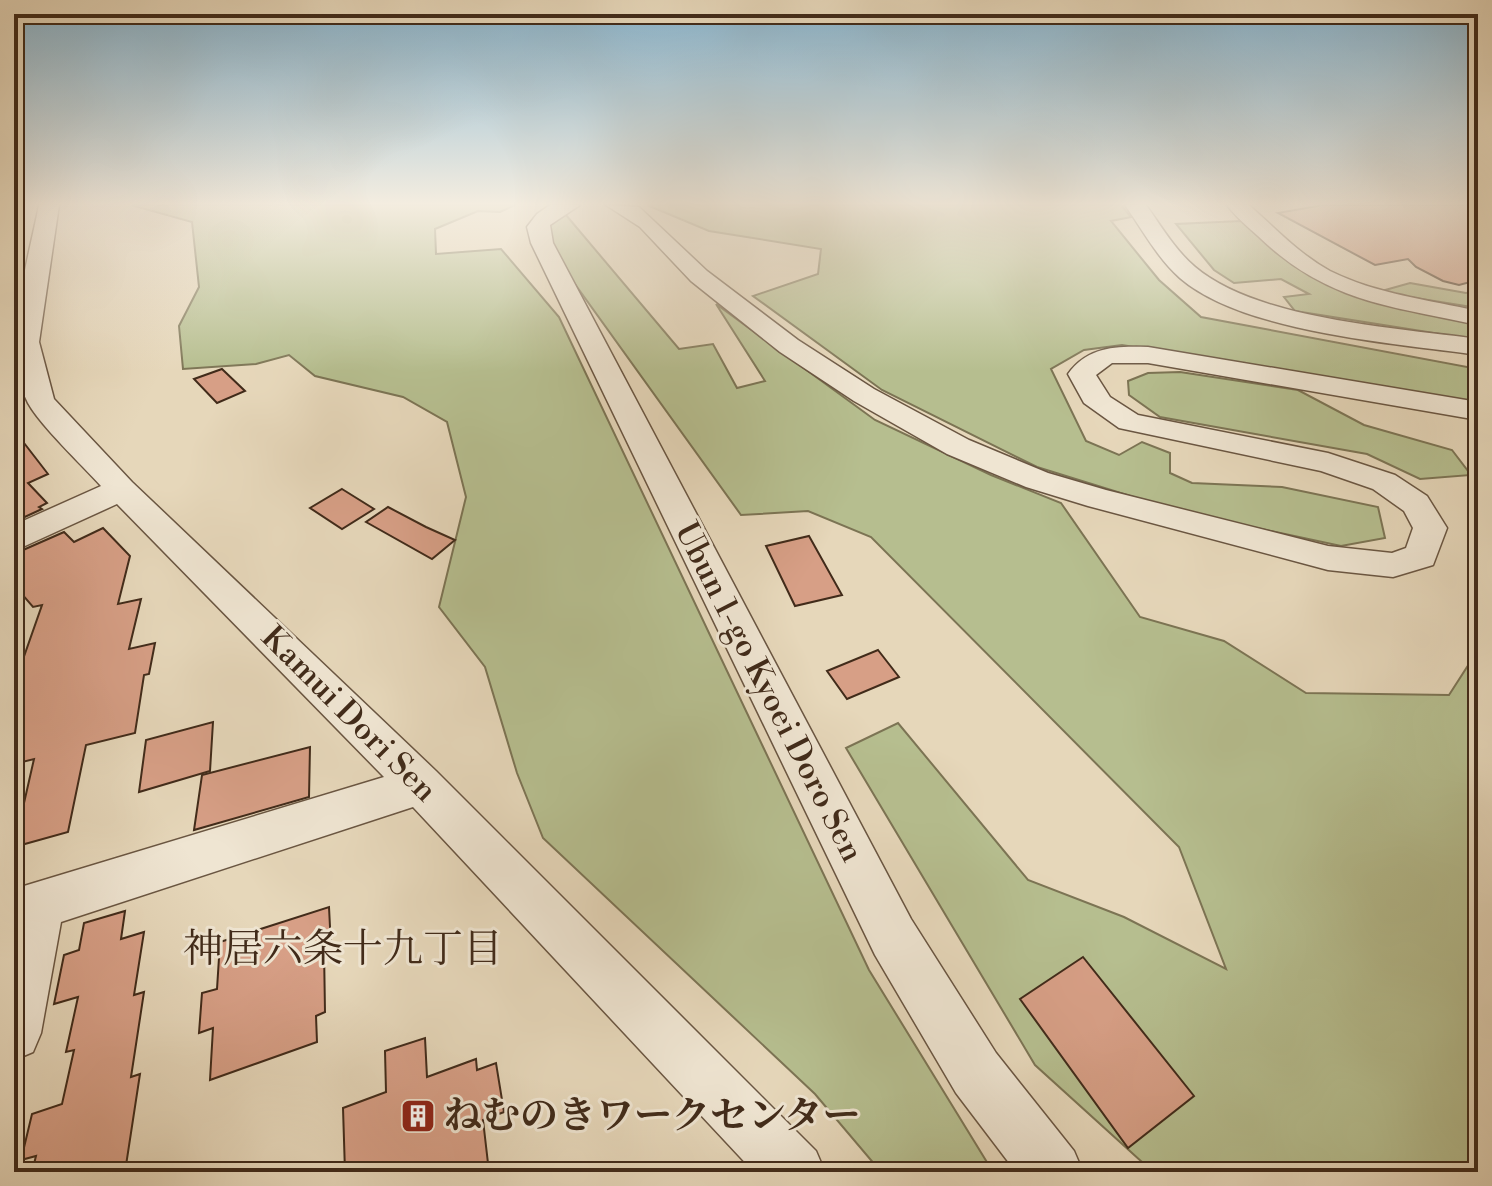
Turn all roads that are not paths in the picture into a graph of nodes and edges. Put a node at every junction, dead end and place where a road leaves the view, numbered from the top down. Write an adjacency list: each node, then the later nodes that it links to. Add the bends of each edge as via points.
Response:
1 (28, 260): 9 (street, Kamui Dori Sen, via 26,342 41,402)
2 (551, 260): 15 (street, Ubun 1-go Kyoei Doro Sen, via 893,937 976,1073)
3 (684, 260): 8 (street, via 789,346 958,447 1099,499 1328,558 1393,565 1421,556 1430,528 1416,504 1384,482 1328,463 1129,422 1088,392 1082,374 1091,362 1111,354 1148,355)
4 (1178, 260): 7 (street, via 1189,275 1251,307)
5 (1298, 260): 6 (street, via 1371,294)
6 (1478, 318)
7 (1478, 347)
8 (1478, 411)
9 (121, 489): 10 (street); 11 (street, Kamui Dori Sen)
10 (14, 539)
11 (421, 785): 12 (street); 14 (street, Kamui Dori Sen)
12 (27, 909): 13 (street)
13 (14, 1033)
14 (795, 1172)
15 (1053, 1172)

